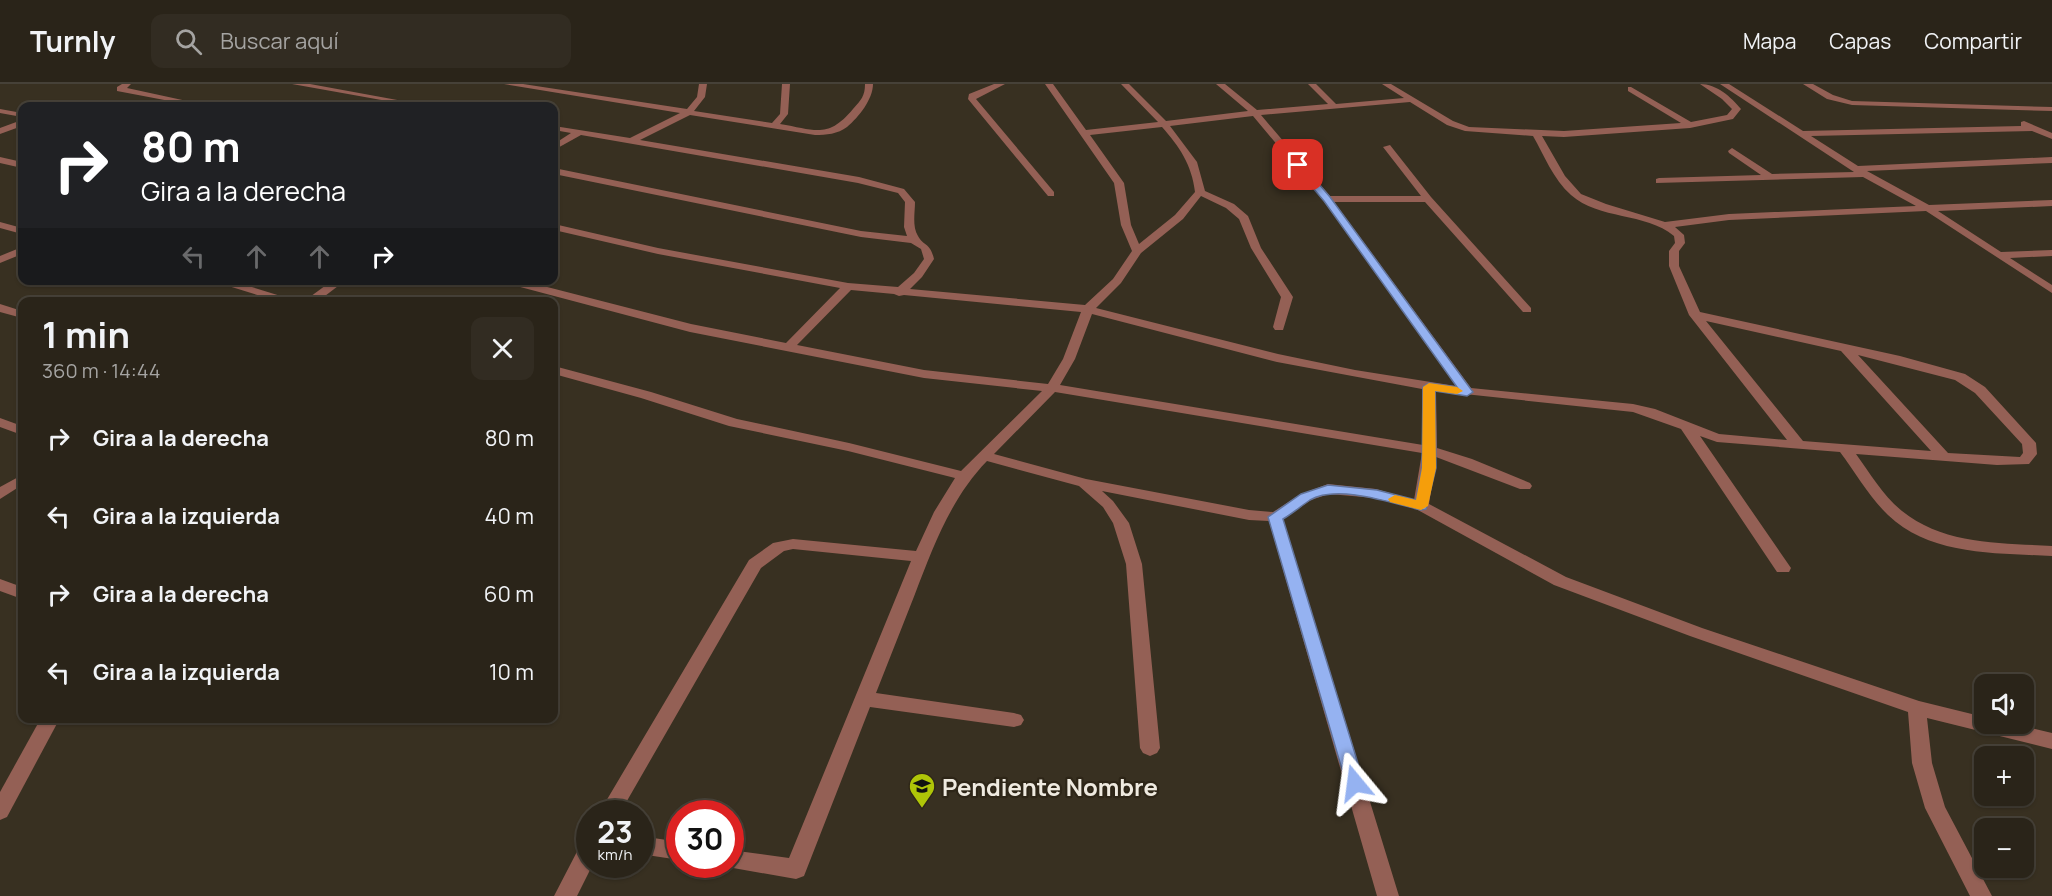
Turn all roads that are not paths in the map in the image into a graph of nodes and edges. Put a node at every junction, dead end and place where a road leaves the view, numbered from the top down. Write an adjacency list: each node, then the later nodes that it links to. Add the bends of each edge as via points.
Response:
1 (127, 84): 19 (street, via 120,88)
2 (296, 84): 17 (street)
3 (514, 84): 26 (street, via 605,94)
4 (703, 84): 26 (street, via 701,97)
5 (786, 84): 31 (street, via 784,114)
6 (869, 84): 31 (street, via 869,95 836,130 815,132)
7 (1001, 84): 54 (street, via 977,93 972,99)
8 (1049, 84): 37 (street)
9 (1125, 84): 29 (street)
10 (1220, 84): 27 (street)
11 (1312, 84): 22 (street)
12 (1386, 84): 18 (street)
13 (1704, 84): 32 (street, via 1737,109 1730,117)
14 (1724, 84): 39 (street)
15 (1807, 84): 23 (street, via 1852,104)
16 (1631, 89): 32 (street)
17 (362, 96): 20 (street); 21 (street)
18 (1410, 100): 22 (street); 38 (street, via 1468,129)
19 (187, 102)
20 (352, 102)
21 (400, 102)
22 (1335, 107): 27 (street)
23 (1983, 107): 24 (street); 33 (street)
24 (2052, 109)
25 (2, 111): 28 (street)
26 (689, 112): 31 (street); 41 (street)
27 (1255, 113): 29 (street); 55 (street)
28 (18, 114)
29 (1163, 123): 37 (street); 53 (street, via 1198,173)
30 (18, 124): 35 (street)
31 (775, 125)
32 (1690, 125): 38 (street)
33 (2033, 128): 39 (street); 40 (street)
34 (558, 129): 36 (street)
35 (0, 131)
36 (580, 132): 41 (street); 42 (street)
37 (1086, 133): 64 (street, via 1119,183 1126,225)
38 (1536, 134): 60 (street, via 1576,195)
39 (1801, 134): 48 (street)
40 (2052, 136)
41 (633, 140): 63 (street, via 901,191 910,202)
42 (558, 145)
43 (1387, 147): 56 (street)
44 (1732, 151): 51 (street)
45 (0, 160): 47 (street)
46 (2052, 160): 48 (street)
47 (18, 164)
48 (1856, 169): 50 (street)
49 (558, 172): 63 (street, via 861,234)
50 (1867, 174): 51 (street); 58 (street)
51 (1770, 177): 52 (street)
52 (1659, 181)
53 (1200, 192): 64 (street, via 1179,217); 82 (street, via 1230,206 1244,218 1256,248 1287,297)
54 (1051, 194)
55 (1327, 199): 56 (street); 88 (street)
56 (1428, 199): 79 (street)
57 (2052, 202): 58 (street)
58 (1927, 208): 60 (street, via 1729,217); 67 (street)
59 (0, 225): 62 (street)
60 (1663, 225): 81 (street, via 1679,235 1674,266)
61 (558, 228): 72 (street)
62 (18, 230)
63 (914, 240): 74 (street, via 926,248 929,259)
64 (1137, 250): 78 (street, via 1117,281)
65 (18, 252): 68 (street)
66 (2052, 253): 67 (street)
67 (1998, 255): 73 (street)
68 (0, 260)
69 (232, 285): 75 (street)
70 (333, 285): 76 (street)
71 (524, 285): 83 (street, via 690,328)
72 (848, 286): 74 (street); 83 (street)
73 (2052, 290)
74 (899, 293): 78 (street)
75 (277, 297)
76 (315, 297)
77 (0, 308): 80 (street)
78 (1088, 309): 86 (street, via 1277,358); 87 (street, via 1069,359)
79 (1527, 310)
80 (18, 314)
81 (1695, 315): 84 (street); 92 (street)
82 (1279, 327)
83 (790, 346): 87 (street, via 924,374)
84 (1847, 350): 95 (street); 95 (street, via 1960,377 1980,390 2029,443 2030,454 2024,461)
85 (558, 371): 97 (street, via 734,423)
86 (1429, 387): 88 (street); 94 (street)
87 (1052, 388): 94 (street); 96 (street)
88 (1467, 392): 90 (street, via 1633,408)
89 (0, 422): 91 (street)
90 (1688, 428): 92 (street, via 1717,438); 106 (street)
91 (18, 429)
92 (1799, 445): 93 (street)
93 (1844, 448): 95 (street); 104 (street, via 1895,513 1913,526 1938,538 1976,546)
94 (1430, 450): 100 (street); 102 (street)
95 (1942, 455)
96 (985, 456): 97 (street); 99 (street)
97 (964, 476): 105 (street)
98 (18, 482): 101 (street)
99 (1084, 483): 103 (street); 114 (street, via 1108,504 1121,523 1134,564)
100 (1525, 486)
101 (0, 494)
102 (1421, 506): 103 (street, via 1377,494 1328,489 1306,497); 110 (street, via 1560,581)
103 (1275, 517): 120 (street)
104 (2052, 551)
105 (921, 557): 109 (street); 115 (street, via 793,544 778,547 755,564)
106 (1783, 568)
107 (0, 585): 108 (street)
108 (18, 592)
109 (864, 699): 111 (street); 117 (street, via 796,869)
110 (1917, 708): 113 (street); 121 (street, via 1922,763 1935,808)
111 (1014, 720)
112 (48, 723): 116 (street)
113 (2052, 741)
114 (1150, 748)
115 (616, 800)
116 (1, 808)
117 (744, 861)
118 (576, 875): 119 (street)
119 (565, 896)
120 (1388, 896)
121 (1981, 896)

